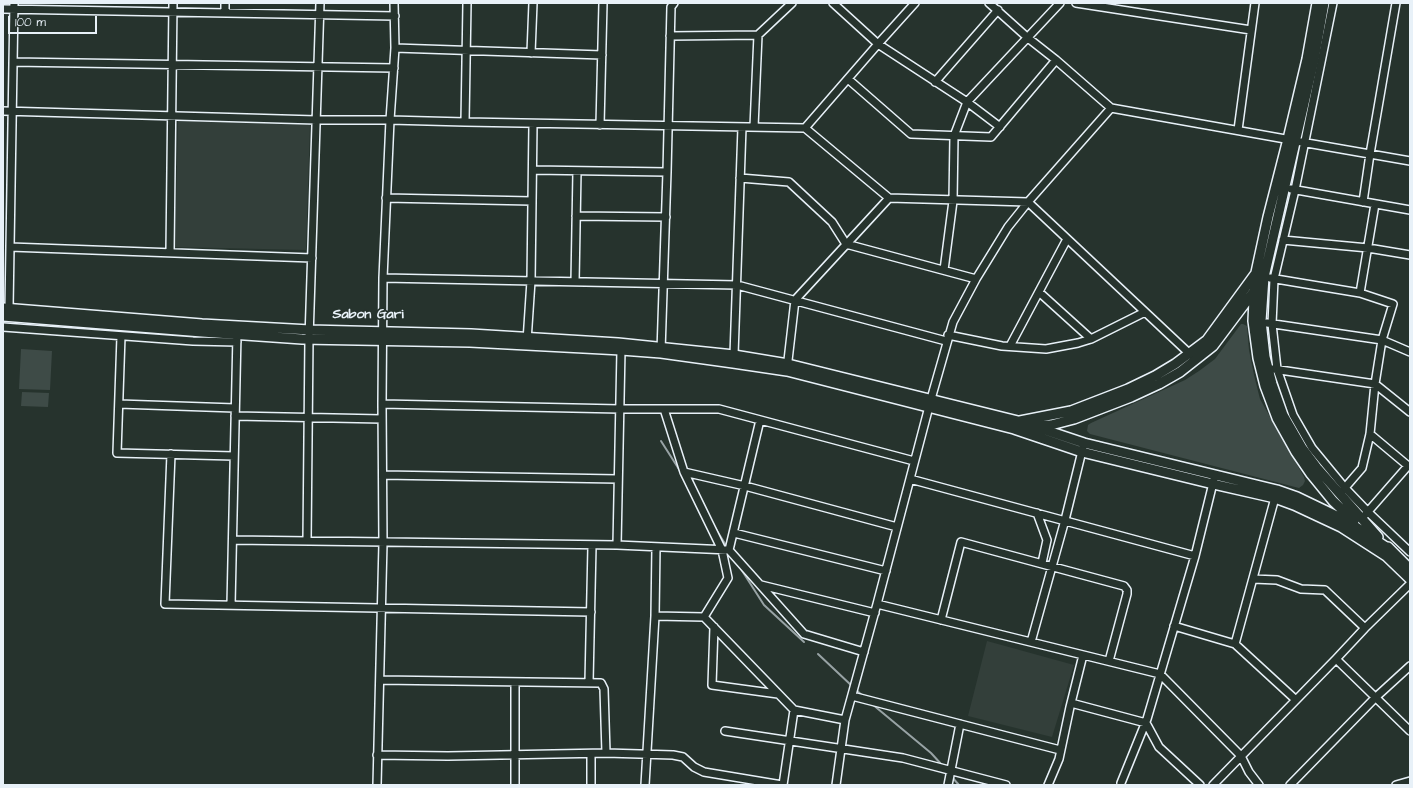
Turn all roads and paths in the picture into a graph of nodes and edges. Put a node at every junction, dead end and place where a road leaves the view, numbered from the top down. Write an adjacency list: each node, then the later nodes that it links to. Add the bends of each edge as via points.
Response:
1 (173, 3): 23 (street)
2 (225, 3): 24 (street)
3 (320, 3): 25 (street)
4 (394, 3): 26 (street)
5 (467, 3): 33 (street)
6 (533, 3): 34 (street)
7 (602, 3): 35 (street)
8 (674, 3): 29 (street, via 671,7)
9 (792, 3): 28 (street)
10 (833, 3): 31 (street)
11 (915, 3): 31 (street)
12 (989, 3): 22 (street)
13 (1060, 3): 30 (street)
14 (1076, 3): 27 (street)
15 (1255, 3): 27 (street)
16 (1317, 3): 60 (main road)
17 (1324, 3): 60 (main road)
18 (1333, 3): 60 (street)
19 (1396, 3): 61 (street)
20 (14, 6): 21 (street); 23 (street); 37 (street)
21 (3, 9)
22 (998, 10): 30 (street); 42 (street)
23 (173, 12): 24 (street); 38 (street)
24 (225, 13): 25 (street)
25 (319, 15): 26 (street); 39 (street)
26 (395, 16): 32 (street)
27 (1251, 30): 58 (street)
28 (758, 35): 29 (street); 55 (street)
29 (670, 36): 53 (street)
30 (1028, 38): 36 (street); 43 (street)
31 (878, 44): 41 (street); 42 (street)
32 (395, 48): 33 (street); 40 (street)
33 (466, 51): 34 (street); 50 (street)
34 (531, 53): 35 (street)
35 (602, 55): 52 (street)
36 (1056, 60): 44 (street); 56 (street)
37 (13, 62): 38 (street); 46 (street)
38 (172, 65): 39 (street); 47 (street)
39 (318, 67): 40 (street); 48 (street)
40 (394, 68): 49 (street)
41 (848, 78): 57 (street); 59 (street, via 911,134)
42 (935, 82): 43 (street)
43 (967, 102): 56 (street); 59 (street)
44 (1112, 108): 58 (street); 73 (street)
45 (3, 111): 46 (street)
46 (12, 112): 47 (street); 82 (street)
47 (172, 115): 48 (street); 84 (street)
48 (316, 120): 49 (street); 86 (street)
49 (390, 120): 50 (street); 69 (street)
50 (465, 122): 51 (street)
51 (533, 124): 52 (street); 63 (street)
52 (600, 125): 53 (street)
53 (668, 126): 54 (street); 65 (street)
54 (742, 127): 55 (street); 66 (street)
55 (754, 127): 57 (street)
56 (1000, 127): 59 (street, via 991,137)
57 (805, 128): 70 (street)
58 (1238, 130): 60 (street)
59 (954, 136): 72 (street)
60 (1296, 141): 61 (street); 67 (main road); 68 (street)
61 (1370, 154): 62 (street); 74 (street)
62 (1410, 161)
63 (533, 170): 64 (street); 71 (street)
64 (577, 171): 65 (street); 77 (street)
65 (667, 172): 78 (street)
66 (740, 178): 81 (street, via 789,182 832,222); 95 (street)
67 (1281, 187): 68 (street); 88 (main road)
68 (1295, 190): 74 (street); 80 (street)
69 (386, 198): 71 (street); 89 (street)
70 (888, 198): 72 (street); 81 (street)
71 (532, 201): 92 (street)
72 (953, 201): 73 (street); 87 (street)
73 (1028, 202): 79 (street); 90 (street, via 1008,227)
74 (1363, 202): 75 (street)
75 (1375, 204): 76 (street); 83 (street)
76 (1410, 210)
77 (576, 216): 78 (street); 93 (street)
78 (666, 217): 94 (street)
79 (1068, 239): 97 (street); 101 (street)
80 (1283, 240): 83 (street); 91 (street)
81 (846, 244): 87 (street); 99 (street)
82 (10, 246): 84 (street); 100 (street)
83 (1368, 248): 85 (street); 98 (street)
84 (170, 252): 86 (street)
85 (1410, 255)
86 (312, 258): 106 (street)
87 (944, 270): 90 (street)
88 (1260, 274): 91 (street); 96 (main road); 102 (main road); 120 (main road)
89 (383, 278): 92 (street); 108 (street)
90 (976, 278): 110 (street)
91 (1274, 279): 98 (street); 103 (street)
92 (531, 281): 93 (street); 113 (street)
93 (575, 282): 94 (street)
94 (664, 284): 95 (street); 117 (street)
95 (737, 285): 99 (street); 119 (street)
96 (1255, 290): 102 (main road); 120 (main road, via 1213,346)
97 (1039, 292): 111 (street); 115 (street)
98 (1360, 293): 112 (street, via 1393,304)
99 (795, 300): 110 (street); 121 (street)
100 (6, 312): 105 (main road)
101 (1145, 312): 111 (street); 120 (street)
102 (1257, 321): 103 (street); 122 (main road)
103 (1272, 324): 112 (street); 122 (street)
104 (3, 328): 107 (street)
105 (202, 328): 106 (main road); 109 (main road)
106 (310, 334): 108 (main road); 109 (main road); 133 (street)
107 (121, 336): 109 (street, via 193,341); 125 (street)
108 (383, 336): 113 (main road); 126 (street)
109 (237, 338): 127 (street)
110 (947, 338): 115 (street); 124 (street)
111 (1091, 339): 115 (street, via 1046,348)
112 (1382, 340): 118 (street); 123 (street)
113 (527, 341): 114 (main road)
114 (598, 345): 116 (main road); 117 (main road)
115 (1010, 346)
116 (622, 350): 117 (main road); 129 (street)
117 (661, 350): 119 (main road); 121 (main road, via 733,363)
118 (1410, 352)
119 (734, 355): 121 (main road)
120 (1193, 357): 132 (main road, via 1159,384 1131,397)
121 (787, 367): 124 (main road)
122 (1269, 369): 123 (street); 150 (main road, via 1283,415 1298,441 1317,468); 156 (main road, via 1265,386 1277,418 1296,452 1333,501)
123 (1375, 384): 130 (street); 138 (street)
124 (930, 403): 136 (main road); 136 (main road, via 1001,426); 143 (street)
125 (119, 404): 127 (street); 141 (street, via 117,453)
126 (382, 404): 129 (street); 134 (street)
127 (235, 408): 131 (street)
128 (664, 409): 129 (street); 135 (street, via 719,409); 144 (street)
129 (620, 410): 146 (street)
130 (1410, 412)
131 (235, 416): 133 (street); 142 (street)
132 (1066, 417): 136 (main road); 137 (main road, via 1051,425); 139 (main road)
133 (309, 418): 134 (street); 160 (street)
134 (382, 419): 145 (street)
135 (760, 420): 143 (street); 149 (street)
136 (1016, 425): 137 (main road); 140 (main road)
137 (1033, 426): 139 (main road)
138 (1370, 434): 150 (street, via 1362,468); 153 (street, via 1407,468)
139 (1073, 440): 140 (main road)
140 (1083, 447): 148 (main road); 154 (street)
141 (171, 454): 142 (street); 179 (street, via 165,604)
142 (234, 456): 158 (street)
143 (914, 461): 147 (street)
144 (684, 472): 149 (street); 166 (street)
145 (383, 475): 146 (street); 161 (street)
146 (618, 479): 163 (street)
147 (910, 479): 152 (street); 155 (street)
148 (1214, 480): 151 (main road); 169 (street)
149 (745, 486): 155 (street); 157 (street)
150 (1342, 491): 153 (main road)
151 (1276, 494): 156 (main road, via 1297,497 1348,521); 168 (main road); 174 (street)
152 (1037, 513): 154 (street); 159 (street)
153 (1364, 516): 167 (street); 168 (main road)
154 (1065, 520): 162 (street); 169 (street)
155 (897, 527): 173 (street)
156 (1362, 531): 168 (main road)
157 (734, 533): 166 (street); 173 (street)
158 (233, 540): 160 (street); 179 (street)
159 (1048, 540): 162 (street); 170 (street)
160 (307, 541): 161 (street)
161 (383, 543): 164 (street); 180 (street)
162 (1059, 543): 171 (street)
163 (617, 545): 164 (street); 165 (street)
164 (592, 546): 181 (street)
165 (656, 547): 166 (street); 183 (street)
166 (725, 550): 177 (street); 184 (street, via 728,578)
167 (1410, 552)
168 (1389, 554): 172 (main road); 175 (main road)
169 (1195, 556): 186 (street)
170 (1042, 563): 171 (street); 185 (street, via 962,542)
171 (1052, 566): 189 (street); 194 (street, via 1124,586 1127,590)
172 (1410, 569)
173 (886, 571): 178 (street)
174 (1253, 579): 188 (street, via 1277,580 1301,589 1325,590); 190 (street)
175 (1410, 579)
176 (1410, 584): 188 (street)
177 (761, 585): 182 (street); 191 (street, via 804,634)
178 (877, 604): 182 (street); 185 (street)
179 (231, 605): 180 (street)
180 (382, 608): 181 (street); 197 (street)
181 (590, 612): 199 (street)
182 (875, 613): 191 (street)
183 (655, 616): 184 (street); 216 (street)
184 (704, 616): 187 (street)
185 (941, 620): 189 (street)
186 (1174, 626): 190 (street); 196 (street)
187 (714, 627): 200 (street); 200 (street, via 712,685)
188 (1365, 628): 193 (street)
189 (1031, 642): 192 (street)
190 (1235, 644): 203 (street)
191 (864, 652): 201 (street)
192 (1083, 655): 194 (street); 204 (street)
193 (1336, 659): 202 (street); 203 (street)
194 (1109, 661): 196 (street)
195 (1410, 666): 202 (street)
196 (1160, 674): 207 (street); 219 (street)
197 (380, 680): 198 (street); 217 (street)
198 (515, 682): 199 (street); 218 (street)
199 (589, 682): 214 (street, via 601,683 604,689)
200 (778, 694): 205 (street)
201 (852, 696): 206 (street); 208 (street)
202 (1376, 697): 209 (street); 235 (street)
203 (1296, 700): 219 (street)
204 (1071, 703): 207 (street); 213 (street)
205 (794, 710): 206 (street); 211 (street)
206 (845, 720): 212 (street)
207 (1146, 723): 222 (street); 232 (street, via 1159,747)
208 (960, 724): 213 (street); 220 (street)
209 (1410, 731)
210 (725, 732): 211 (street)
211 (790, 741): 212 (street); 227 (street)
212 (841, 749): 220 (street, via 903,758); 228 (street)
213 (1060, 750): 231 (street)
214 (606, 753): 215 (street); 216 (street)
215 (591, 754): 218 (street); 225 (street)
216 (646, 754): 226 (street); 227 (street, via 683,757 704,772)
217 (377, 755): 218 (street); 223 (street)
218 (515, 755): 224 (street)
219 (1241, 756): 233 (street); 234 (street)
220 (951, 770): 229 (street); 230 (street)
221 (1410, 781): 236 (street)
222 (1121, 783)
223 (377, 785)
224 (515, 785)
225 (591, 785)
226 (645, 785)
227 (782, 785)
228 (836, 785)
229 (948, 785)
230 (1006, 785)
231 (1048, 785)
232 (1200, 785)
233 (1212, 785)
234 (1259, 785)
235 (1290, 785)
236 (1396, 785)

